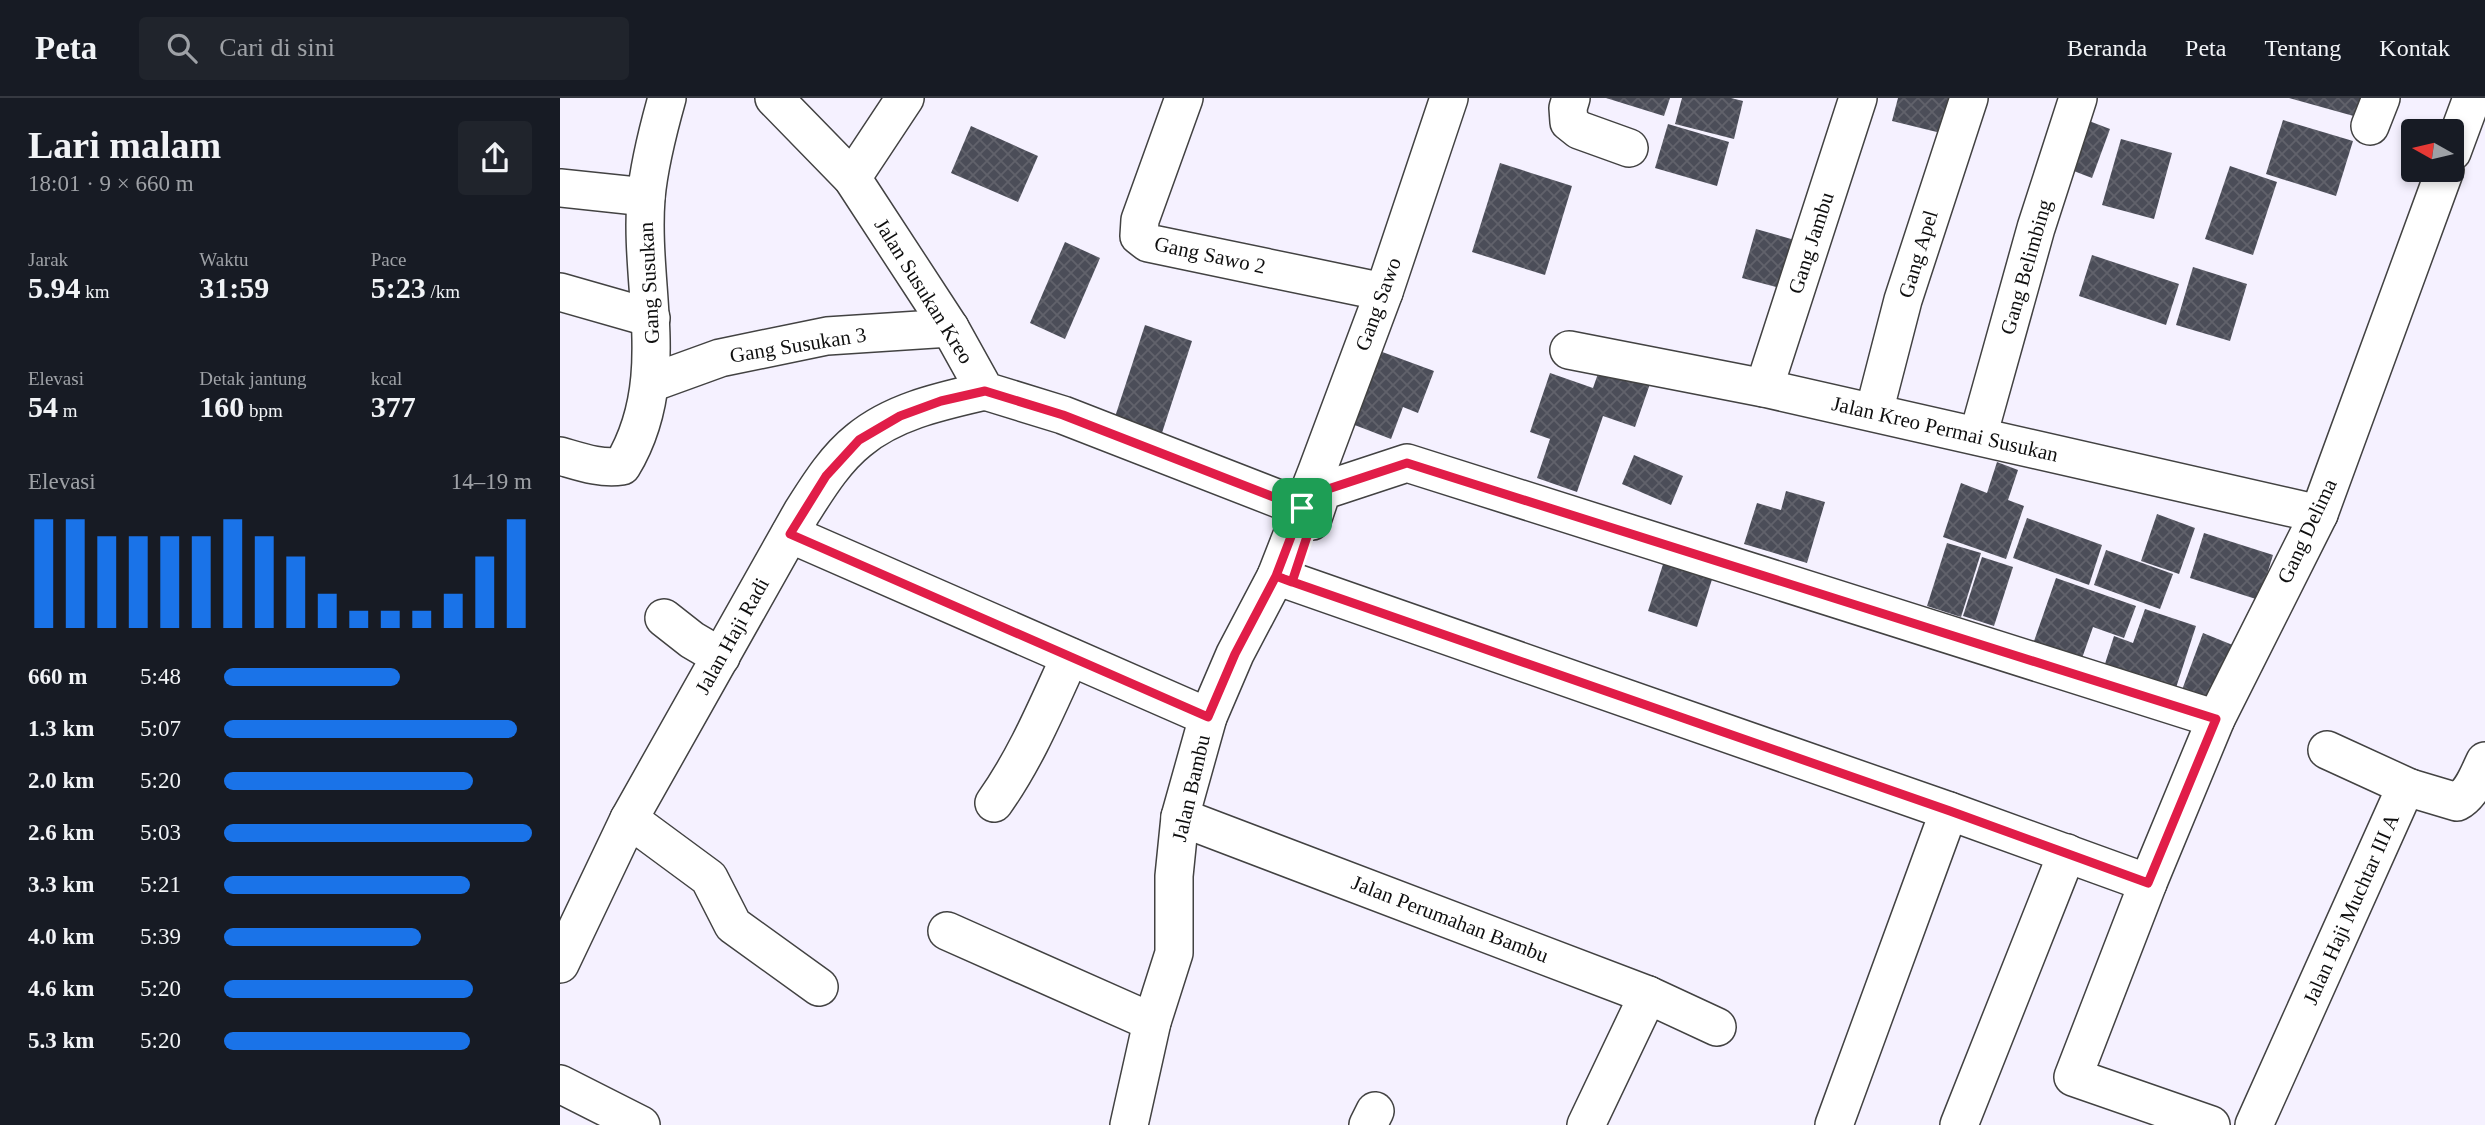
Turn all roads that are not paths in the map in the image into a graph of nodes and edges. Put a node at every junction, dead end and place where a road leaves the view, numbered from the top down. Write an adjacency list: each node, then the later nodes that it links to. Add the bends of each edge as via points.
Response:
1 (667, 98): 16 (street, Gang Susukan)
2 (774, 98): 13 (street, Jalan Susukan Kreo)
3 (905, 98): 13 (street)
4 (1184, 98): 18 (street, Gang Sawo 2, via 1140,220 1139,236 1148,243)
5 (1449, 98): 18 (street, Gang Sawo)
6 (1571, 98): 12 (street, via 1569,122)
7 (1858, 98): 23 (street, Gang Jambu)
8 (1969, 98): 25 (street, Gang Apel, via 1903,300)
9 (2078, 98): 26 (street, Gang Belimbing)
10 (2472, 98): 11 (street)
11 (2464, 120)
12 (1629, 148)
13 (852, 177): 20 (street, Jalan Susukan Kreo)
14 (2441, 182): 29 (street, Gang Delima)
15 (560, 188): 16 (street)
16 (646, 197): 19 (street, Gang Susukan)
17 (560, 292): 19 (street)
18 (1384, 292): 28 (street, Gang Sawo)
19 (651, 318): 22 (street, Gang Susukan)
20 (950, 328): 22 (street, Gang Susukan 3, via 827,337 720,358); 24 (street, Jalan Susukan Kreo)
21 (1569, 350): 23 (street, Jalan Kreo Permai Susukan)
22 (651, 383): 27 (street, Gang Susukan, via 635,444 622,466 592,465)
23 (1764, 387): 25 (street, Jalan Kreo Permai Susukan)
24 (985, 391): 28 (street, via 1063,415); 30 (street, Jalan Haji Radi, via 900,416 859,440 826,476)
25 (1874, 412): 26 (street, Jalan Kreo Permai Susukan)
26 (1978, 436): 29 (street, Jalan Kreo Permai Susukan)
27 (560, 456)
28 (1302, 508): 31 (street, Jalan Bambu)
29 (2319, 514): 36 (street, Gang Delima)
30 (790, 534): 33 (street, Jalan Haji Radi); 34 (street)
31 (1284, 579): 35 (street, Jalan Bambu, via 1235,654); 36 (street, via 1322,491 1407,463); 41 (street)
32 (663, 618): 33 (street)
33 (721, 657): 43 (street, Jalan Haji Radi)
34 (1070, 657): 35 (street); 40 (street, via 1032,738)
35 (1208, 717): 42 (street, Jalan Bambu)
36 (2216, 719): 45 (street, Gang Delima)
37 (2328, 750): 39 (street)
38 (2485, 761): 39 (street, Jalan Haji Muchtar III A, via 2464,799 2457,802)
39 (2410, 788): 59 (street, Jalan Haji Muchtar III A, via 2403,793)
40 (994, 803)
41 (1950, 811): 44 (street); 56 (street)
42 (1180, 817): 49 (street, Jalan Perumahan Bambu); 50 (street, Jalan Bambu, via 1174,953)
43 (629, 820): 47 (street, Jalan Haji Radi); 48 (street, via 709,878 733,925)
44 (2067, 853): 45 (street); 57 (street)
45 (2148, 883): 58 (street, Gang Delima, via 2073,1077)
46 (947, 931): 50 (street)
47 (560, 964)
48 (819, 987)
49 (1648, 995): 51 (street, Jalan Perumahan Bambu); 55 (street)
50 (1152, 1022): 54 (street, Jalan Bambu)
51 (1717, 1027)
52 (560, 1084): 53 (street)
53 (641, 1125)
54 (1129, 1125)
55 (1586, 1125)
56 (1834, 1125)
57 (1959, 1125)
58 (2211, 1125)
59 (2254, 1125)

